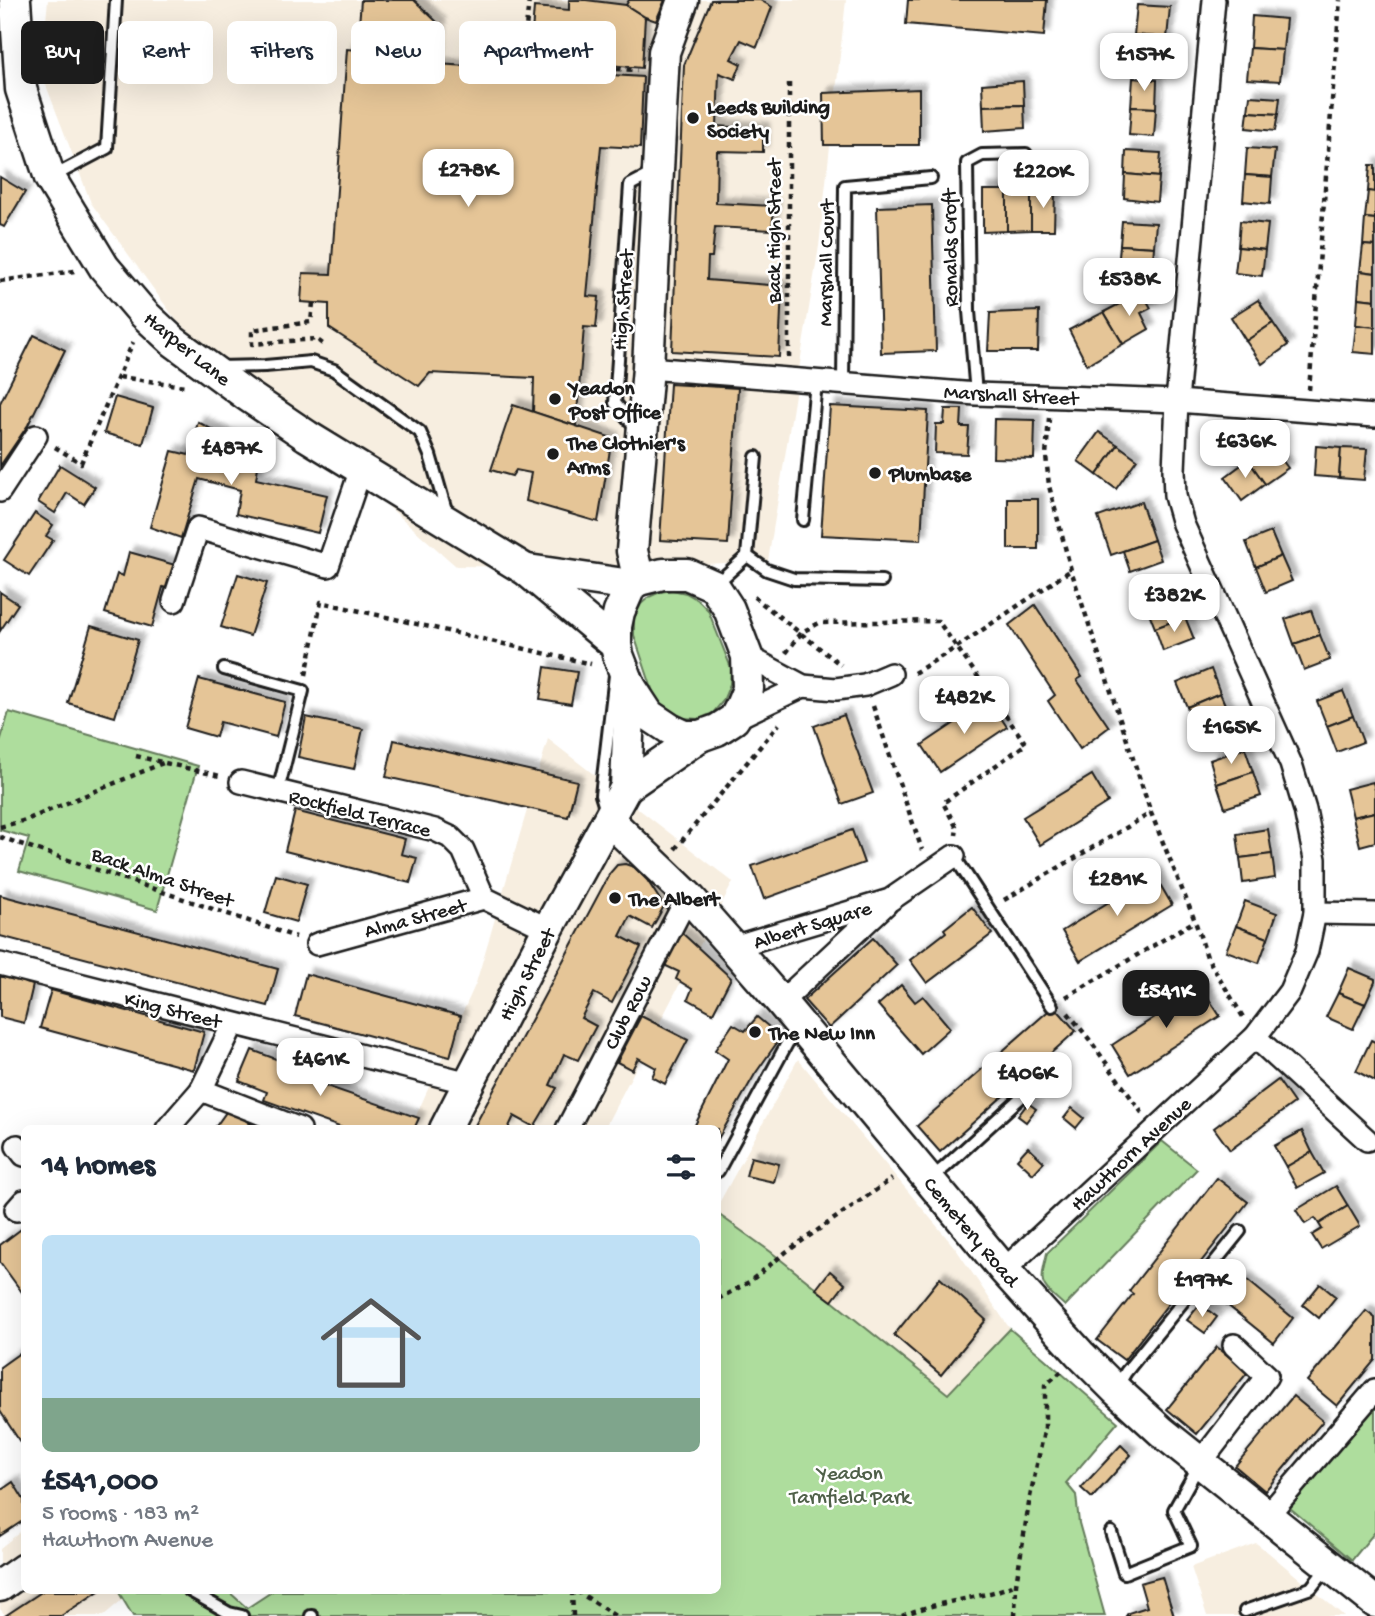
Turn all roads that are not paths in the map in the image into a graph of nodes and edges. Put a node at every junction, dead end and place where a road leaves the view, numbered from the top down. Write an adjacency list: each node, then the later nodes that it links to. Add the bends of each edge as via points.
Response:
1 (15, 0): 7 (street, Harper Lane, via 21,89)
2 (682, 0): 6 (street, High Street, via 664,52)
3 (1214, 0): 14 (street, Hawthorn Avenue)
4 (116, 4): 7 (lane, via 107,148)
5 (1026, 154): 13 (lane, Ronalds Croft, via 982,155 967,163 969,311)
6 (657, 170): 10 (street, High Street); 17 (lane, High Street, via 630,186 615,403)
7 (50, 178): 9 (street, Harper Lane, via 104,267 173,341)
8 (931, 178): 12 (lane, Marshall Court, via 845,186)
9 (208, 367): 19 (street, Harper Lane); 22 (lane, via 310,362 334,370 420,432)
10 (648, 368): 11 (street, Marshall Street); 17 (street, High Street)
11 (816, 382): 12 (street, Marshall Street); 21 (lane)
12 (844, 384): 13 (street, Marshall Street)
13 (976, 394): 14 (street, Marshall Street)
14 (1177, 401): 15 (street, Marshall Street); 44 (street, Hawthorn Avenue, via 1175,496 1183,524 1292,764 1315,859)
15 (1375, 416)
16 (36, 436): 20 (street)
17 (643, 436): 26 (street, High Street, via 632,551)
18 (756, 457): 23 (lane)
19 (360, 469): 22 (street, Harper Lane); 28 (street, via 328,566 198,528)
20 (0, 491)
21 (803, 520)
22 (451, 525): 24 (street, Harper Lane)
23 (747, 556): 25 (lane, via 794,579); 27 (lane)
24 (526, 570): 26 (street, Harper Lane); 30 (street, Harper Lane)
25 (882, 581)
26 (635, 582): 27 (street, via 663,574 687,574); 30 (street, High Street, via 616,626)
27 (713, 586): 29 (street, via 729,609)
28 (174, 601)
29 (747, 656): 33 (street); 34 (street, via 748,689)
30 (620, 664): 35 (street, via 649,715 685,736); 37 (street, High Street); 39 (lane, High Street, via 601,796)
31 (224, 670): 38 (lane, via 303,691)
32 (891, 674): 33 (street, via 865,685 836,689)
33 (783, 685): 34 (street)
34 (734, 719): 35 (street, High Street)
35 (700, 736): 37 (street, High Street)
36 (241, 782): 38 (street, Rockfield Terrace)
37 (626, 787): 39 (street, High Street)
38 (278, 791): 42 (street, Rockfield Terrace, via 450,837 463,850)
39 (609, 820): 41 (street, Cemetery Road); 46 (street, High Street)
40 (954, 856): 43 (street, Albert Square); 50 (lane)
41 (688, 896): 48 (street, Cemetery Road); 60 (street, Club Row)
42 (484, 898): 46 (street, Alma Street); 47 (street, Alma Street)
43 (890, 901): 48 (street, Albert Square); 51 (street, Albert Square)
44 (1315, 913): 45 (street); 53 (street, Hawthorn Avenue, via 1307,951 1290,991)
45 (1375, 914)
46 (548, 929): 55 (street, High Street)
47 (317, 944)
48 (733, 947): 51 (street, Cemetery Road)
49 (0, 964): 52 (street, King Street)
50 (1055, 1004)
51 (789, 1012): 62 (lane); 63 (street, Cemetery Road)
52 (233, 1024): 55 (street, King Street); 56 (street)
53 (1255, 1037): 61 (street); 65 (street, Hawthorn Avenue)
54 (1054, 1067): 63 (lane, via 945,1167)
55 (469, 1083): 59 (street, High Street)
56 (201, 1090): 57 (street); 58 (street)
57 (170, 1125)
58 (285, 1125)
59 (447, 1125)
60 (569, 1125)
61 (1367, 1140)
62 (721, 1164)
63 (914, 1177): 65 (street, Cemetery Road)
64 (1240, 1231): 67 (lane)
65 (1004, 1270): 67 (street, Cemetery Road)
66 (1234, 1345): 69 (street, via 1267,1376)
67 (1115, 1389): 69 (street, Cemetery Road)
68 (1375, 1390): 70 (street)
69 (1200, 1462): 70 (street, Cemetery Road); 71 (lane, via 1174,1510 1191,1546 1124,1573)
70 (1267, 1516): 72 (street, Cemetery Road)
71 (1111, 1532)
72 (1329, 1565): 76 (street, Cemetery Road); 77 (lane, via 1311,1588)
73 (21, 1571): 74 (street)
74 (0, 1586)
75 (195, 1594): 78 (lane)
76 (1375, 1602)
77 (1245, 1611)
78 (242, 1616)

